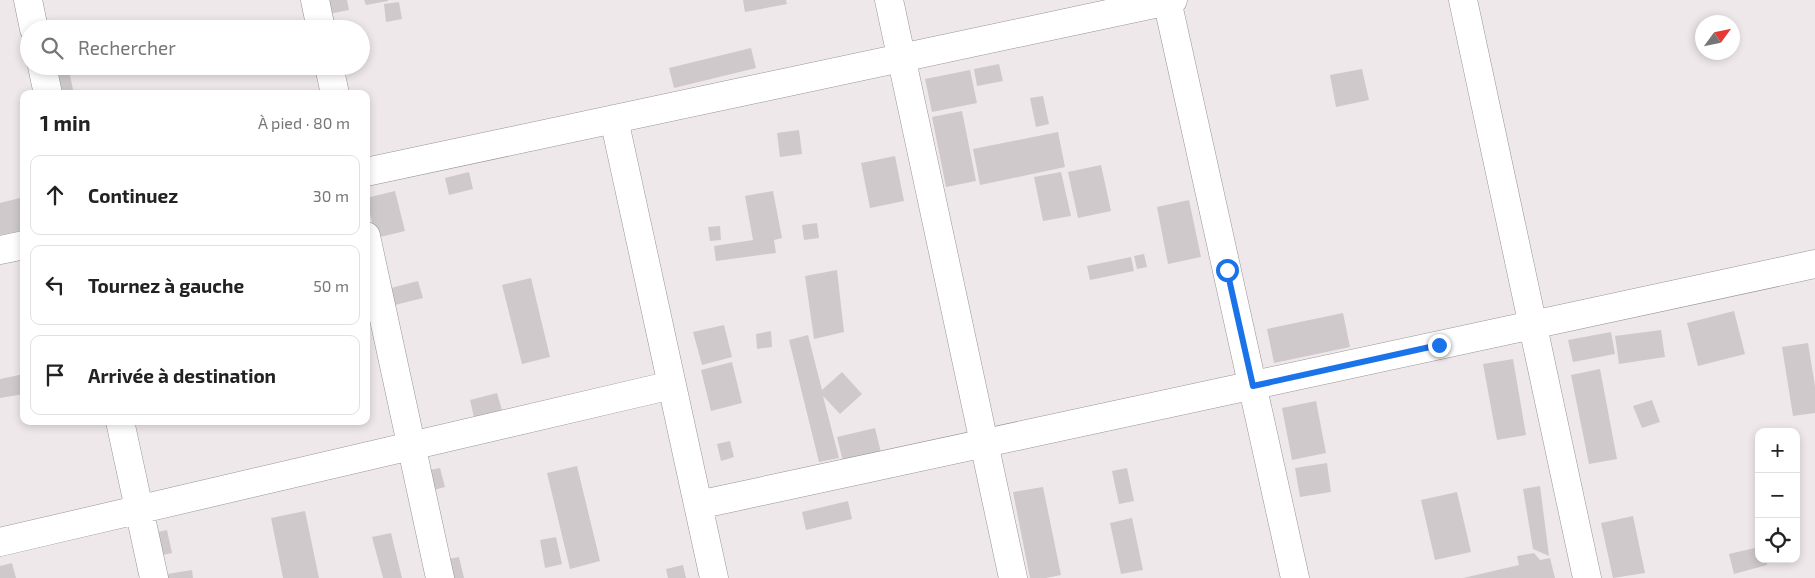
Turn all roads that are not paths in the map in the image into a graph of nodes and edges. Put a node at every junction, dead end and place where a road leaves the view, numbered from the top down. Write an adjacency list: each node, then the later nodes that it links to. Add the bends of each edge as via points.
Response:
1 (28, 0): 6 (street)
2 (315, 0): 7 (street)
3 (889, 0): 8 (street)
4 (1169, 0): 8 (street); 21 (street)
5 (1463, 0): 19 (street)
6 (32, 20)
7 (319, 20)
8 (901, 58): 13 (street); 23 (street)
9 (44, 75): 11 (street)
10 (331, 75): 12 (street)
11 (47, 90)
12 (334, 90)
13 (614, 119): 14 (street); 20 (street)
14 (370, 171)
15 (20, 246): 16 (street)
16 (0, 250)
17 (370, 254): 24 (street)
18 (1815, 264): 19 (street)
19 (1532, 325): 21 (street); 33 (street)
20 (672, 385): 24 (street); 25 (street)
21 (1253, 386): 23 (street); 32 (street)
22 (121, 425): 26 (street)
23 (984, 444): 25 (street); 31 (street)
24 (412, 446): 26 (street); 29 (street)
25 (698, 505): 30 (street)
26 (139, 510): 27 (street); 28 (street)
27 (0, 542)
28 (154, 578)
29 (440, 578)
30 (714, 578)
31 (1013, 578)
32 (1295, 578)
33 (1587, 578)

